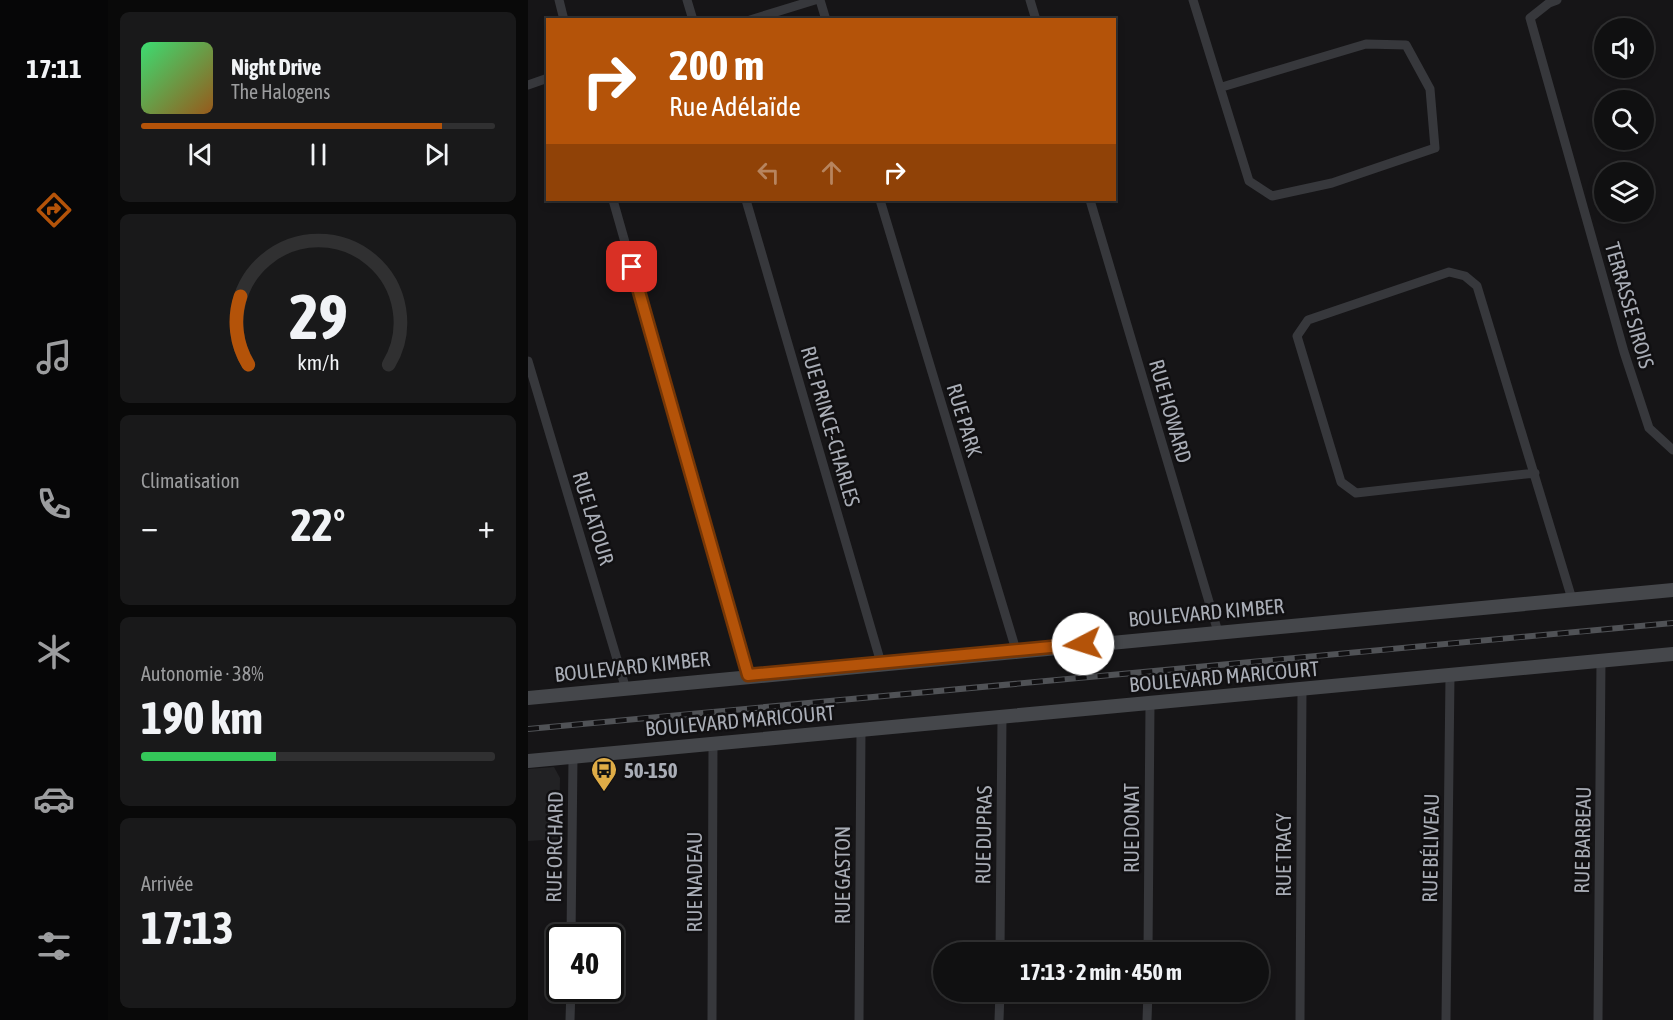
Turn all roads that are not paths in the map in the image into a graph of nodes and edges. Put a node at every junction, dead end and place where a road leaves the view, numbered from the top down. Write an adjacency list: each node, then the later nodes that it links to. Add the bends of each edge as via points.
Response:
1 (559, 0): 8 (street)
2 (687, 0): 9 (street)
3 (815, 0): 10 (street)
4 (820, 0): 11 (street)
5 (1030, 0): 12 (street)
6 (1193, 0): 15 (street)
7 (1557, 0): 21 (street, TERRASSE SIROIS, via 1530,18 1649,428)
8 (564, 18)
9 (692, 18)
10 (756, 18)
11 (825, 18)
12 (1035, 18)
13 (546, 79): 14 (street)
14 (528, 85)
15 (1222, 87): 15 (street, via 1249,182 1272,196 1332,183 1435,148 1430,89 1406,45 1366,44)
16 (613, 201): 30 (street)
17 (746, 201): 29 (street, RUE PRINCE-CHARLES)
18 (880, 201): 26 (street, RUE PARK)
19 (1089, 201): 25 (street, RUE HOWARD)
20 (528, 361): 32 (street, RUE LATOUR)
21 (1673, 450)
22 (1535, 473): 22 (street, via 1477,286 1464,276 1449,272 1308,320 1297,336 1341,482 1356,493); 24 (street)
23 (1673, 590): 24 (street, BOULEVARD KIMBER)
24 (1572, 599): 25 (street, BOULEVARD KIMBER)
25 (1218, 632): 26 (street, BOULEVARD KIMBER)
26 (1016, 650): 29 (street, BOULEVARD KIMBER)
27 (1673, 654): 28 (street, BOULEVARD MARICOURT)
28 (1601, 660): 31 (street, BOULEVARD MARICOURT); 54 (street, RUE BARBEAU)
29 (881, 663): 30 (street, BOULEVARD KIMBER)
30 (748, 675): 32 (street, BOULEVARD KIMBER)
31 (1450, 676): 33 (street, BOULEVARD MARICOURT); 53 (street, RUE BÉLIVEAU)
32 (625, 686): 34 (street, BOULEVARD KIMBER)
33 (1302, 690): 35 (street, BOULEVARD MARICOURT); 52 (street, RUE TRACY)
34 (528, 698)
35 (1150, 704): 36 (street, BOULEVARD MARICOURT); 43 (street, RUE DONAT)
36 (1002, 717): 37 (street, BOULEVARD MARICOURT); 42 (street, RUE DUPRAS)
37 (861, 730): 38 (street, BOULEVARD MARICOURT); 49 (street, RUE GASTON)
38 (713, 744): 39 (street, BOULEVARD MARICOURT); 48 (street, RUE NADEAU)
39 (573, 757): 40 (street, BOULEVARD MARICOURT); 41 (street, RUE ORCHARD)
40 (528, 761)
41 (571, 924)
42 (1000, 942)
43 (1148, 942)
44 (571, 1002): 47 (street)
45 (1000, 1002): 50 (street)
46 (1148, 1002): 51 (street)
47 (570, 1020)
48 (712, 1020)
49 (859, 1020)
50 (999, 1020)
51 (1147, 1020)
52 (1300, 1020)
53 (1446, 1020)
54 (1598, 1020)

